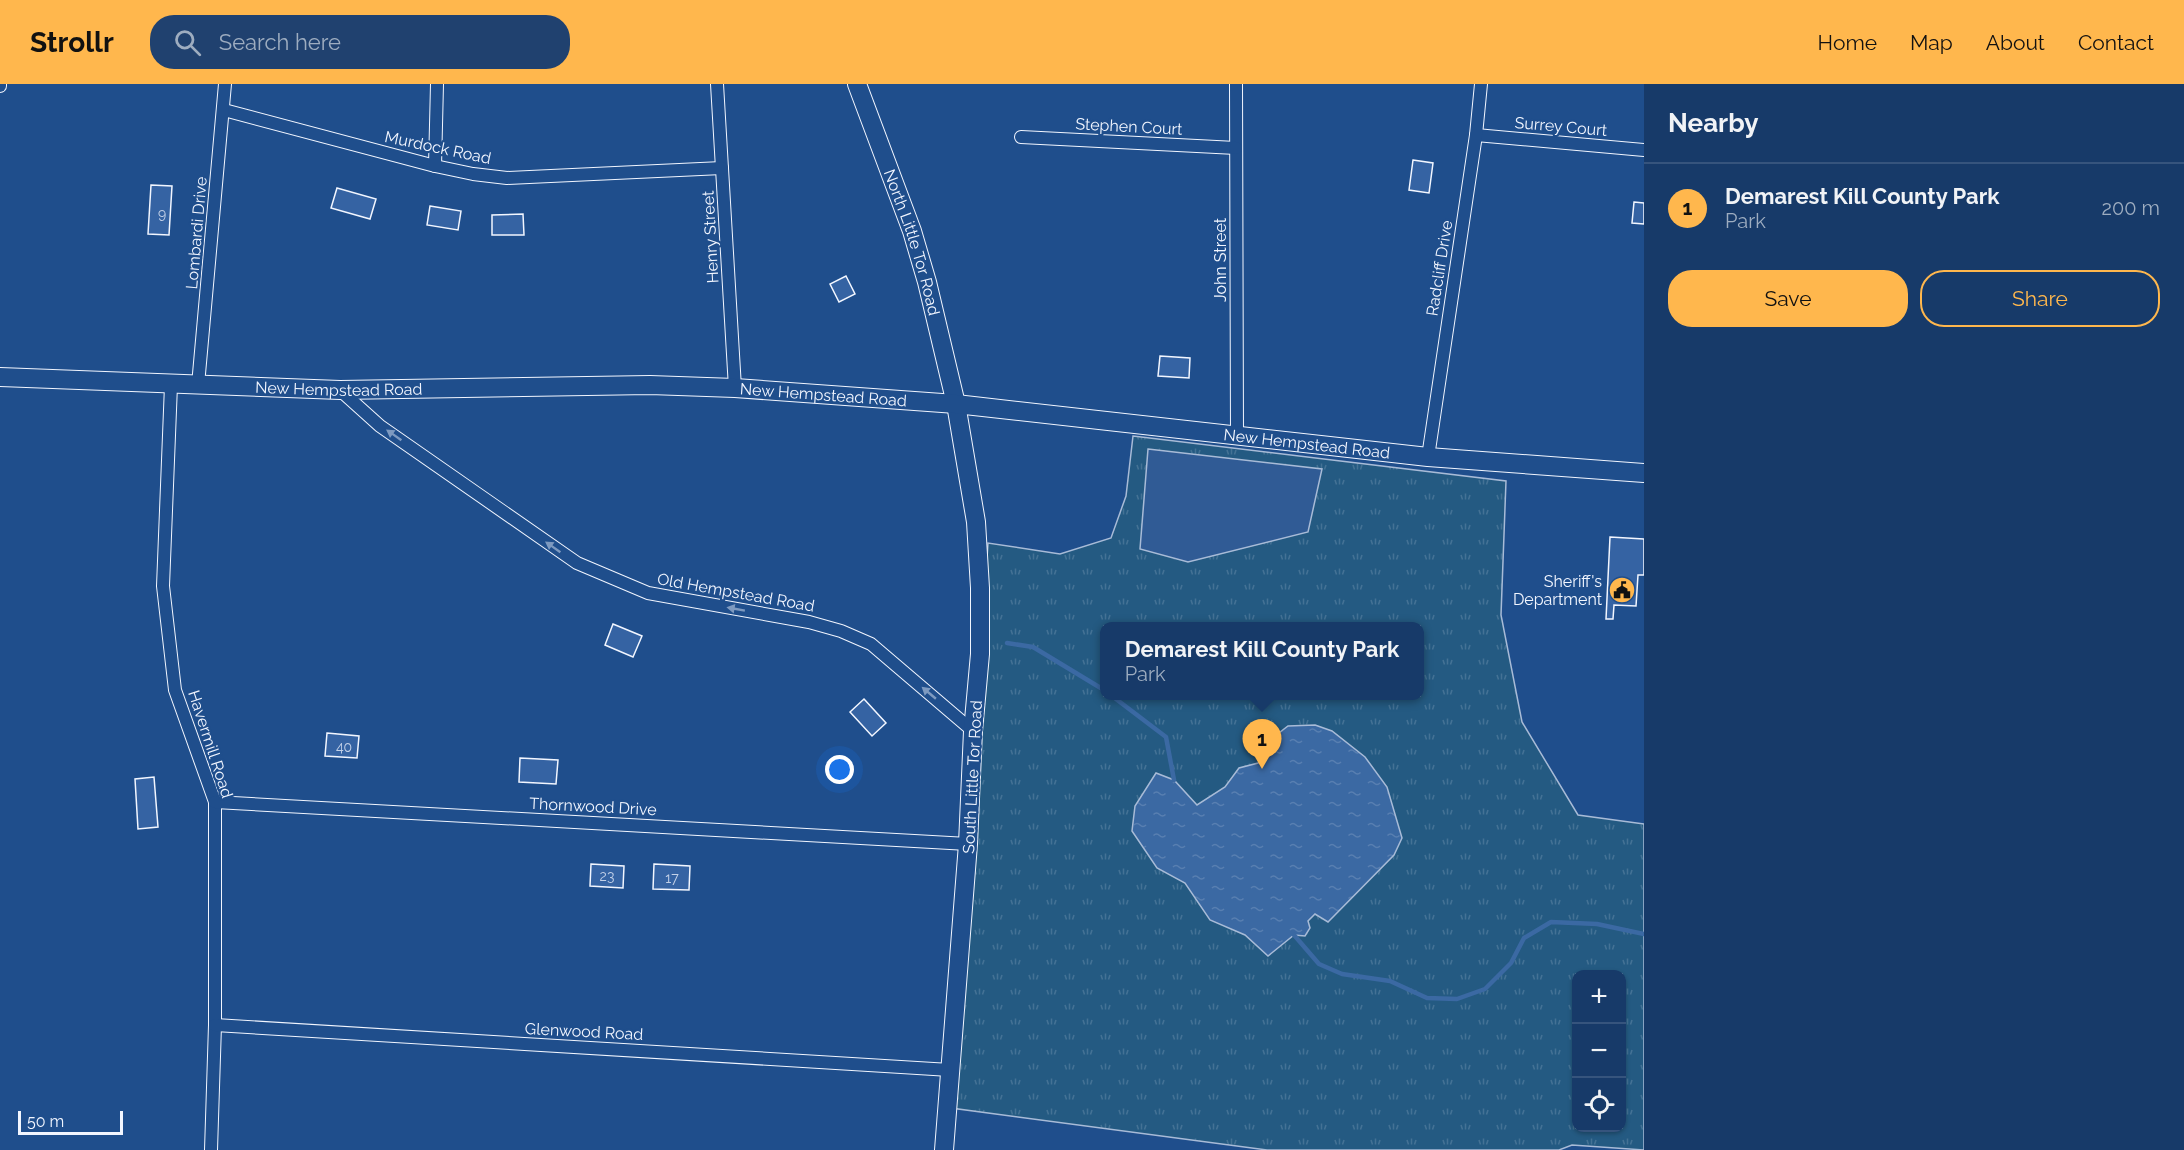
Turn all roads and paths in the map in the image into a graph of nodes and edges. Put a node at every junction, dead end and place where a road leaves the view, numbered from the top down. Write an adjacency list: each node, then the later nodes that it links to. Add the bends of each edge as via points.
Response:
1 (225, 84): 7 (street, Lombardi Drive)
2 (437, 84): 12 (street)
3 (717, 84): 13 (street, Henry Street)
4 (857, 84): 19 (street, North Little Tor Road, via 912,231)
5 (1236, 84): 10 (street, John Street)
6 (1481, 84): 8 (street, Radcliff Drive)
7 (224, 110): 12 (street, Murdock Road); 16 (street, Lombardi Drive)
8 (1476, 135): 11 (street, Surrey Court); 21 (street, Radcliff Drive)
9 (1021, 137): 10 (street, Stephen Court)
10 (1236, 148): 20 (street, John Street)
11 (1644, 150)
12 (435, 166): 13 (street, Murdock Road, via 507,177)
13 (722, 168): 17 (street, Henry Street)
14 (0, 376): 15 (street, New Hempstead Road)
15 (171, 385): 16 (street, New Hempstead Road); 24 (street, Havermill Road, via 165,598 175,690)
16 (198, 385): 18 (street, New Hempstead Road)
17 (735, 388): 18 (street, New Hempstead Road, via 650,385); 19 (street, New Hempstead Road)
18 (340, 390): 23 (street, Old Hempstead Road, one-way to 18, via 872,644 809,622 648,593 577,563 380,426)
19 (956, 404): 20 (street, New Hempstead Road); 23 (street, South Little Tor Road, via 976,522 980,588 980,654)
20 (1237, 436): 21 (street, New Hempstead Road)
21 (1428, 457): 22 (street, New Hempstead Road)
22 (1644, 474)
23 (973, 731): 25 (street, South Little Tor Road)
24 (215, 802): 25 (street, Thornwood Drive); 26 (street, Havermill Road)
25 (968, 844): 27 (street, South Little Tor Road)
26 (215, 1025): 27 (street, Glenwood Road); 28 (street, Havermill Road)
27 (950, 1070): 29 (street, South Little Tor Road)
28 (211, 1150)
29 (944, 1150)

